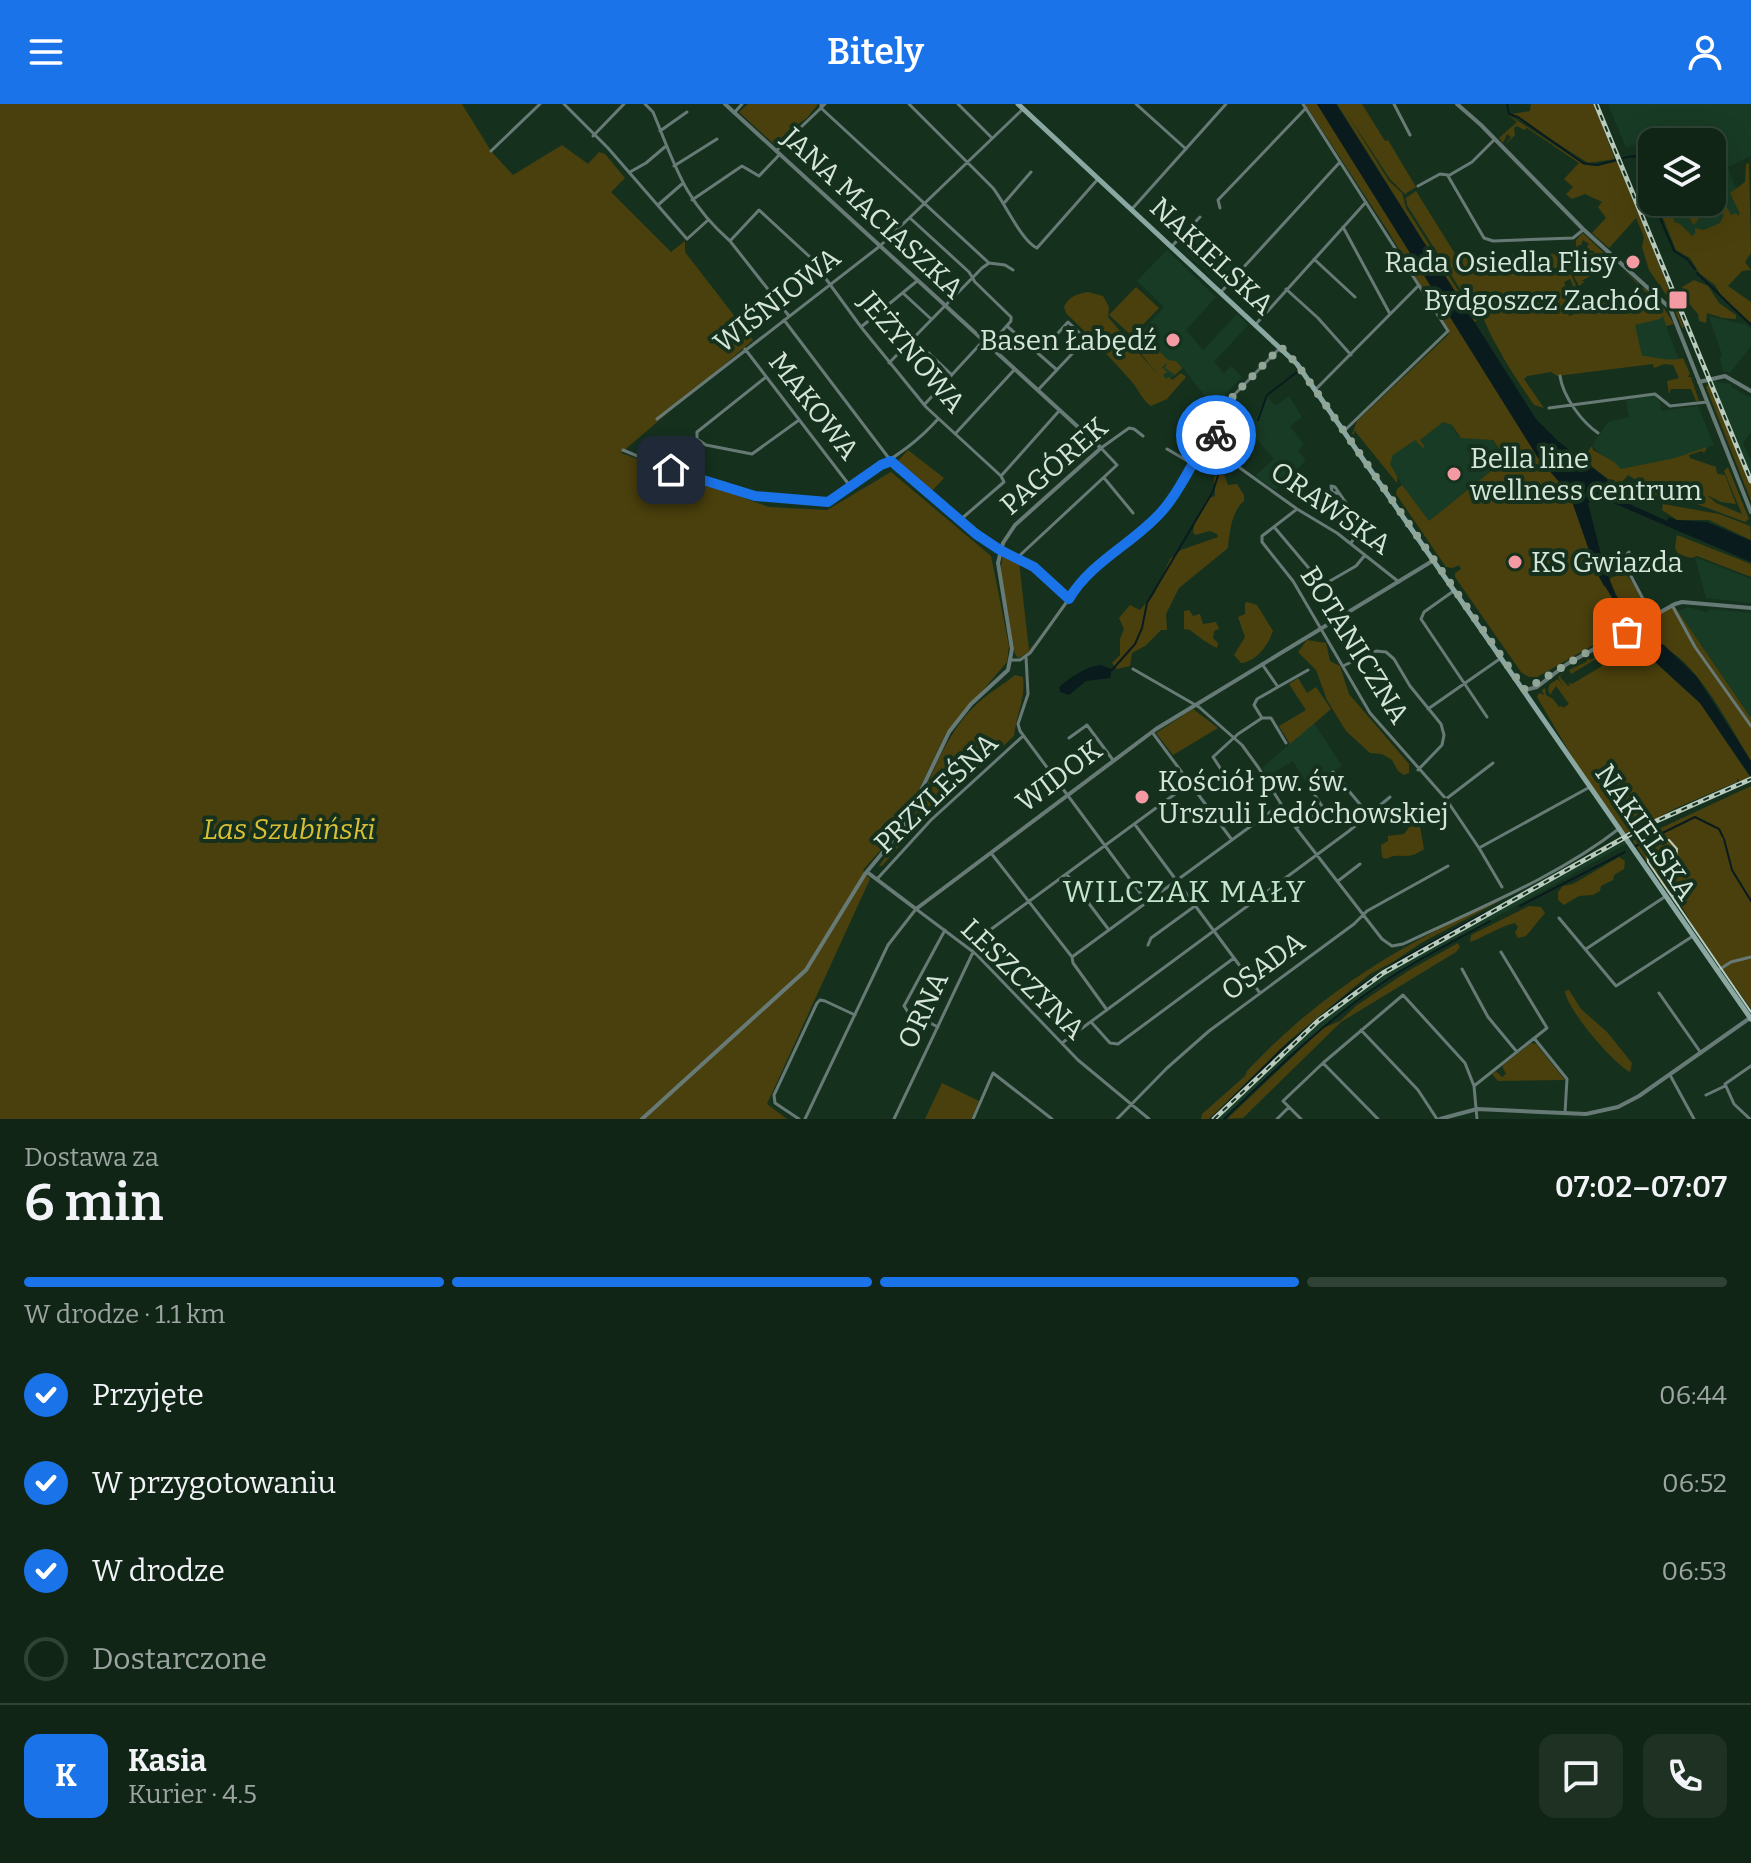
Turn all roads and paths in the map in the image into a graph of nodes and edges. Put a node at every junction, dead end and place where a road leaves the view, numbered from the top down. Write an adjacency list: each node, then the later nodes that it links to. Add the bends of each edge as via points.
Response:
1 (540, 104): 27 (street)
2 (564, 104): 21 (street)
3 (624, 104): 21 (street)
4 (645, 104): 19 (street)
5 (725, 104): 18 (street, JANA MACIASZKA)
6 (742, 104): 18 (street)
7 (909, 104): 30 (street)
8 (958, 104): 22 (street)
9 (1018, 104): 16 (main road, NAKIELSKA)
10 (1136, 104): 26 (street)
11 (1226, 104): 26 (street)
12 (1394, 104): 20 (street)
13 (1457, 104): 24 (street)
14 (822, 105): 28 (street); 41 (street)
15 (1304, 106): 29 (street); 43 (street, via 1218,200)
16 (1023, 109): 22 (street, WIŚNIOWA); 35 (main road, NAKIELSKA)
17 (687, 112): 19 (street)
18 (734, 113): 28 (street, JANA MACIASZKA)
19 (660, 131): 25 (street)
20 (1410, 135)
21 (593, 136): 32 (street)
22 (992, 138): 30 (street, WIŚNIOWA)
23 (717, 139): 31 (street)
24 (1495, 139): 34 (street, via 1472,162); 49 (street)
25 (666, 146): 31 (street); 32 (street)
26 (1186, 149): 44 (street)
27 (491, 151)
28 (778, 153): 38 (street, via 759,176 742,166); 51 (street, JANA MACIASZKA)
29 (1341, 161): 39 (street); 61 (street)
30 (967, 162): 40 (street); 41 (street, WIŚNIOWA)
31 (674, 166): 36 (street)
32 (630, 172): 42 (street)
33 (1031, 172): 40 (street)
34 (1448, 175): 37 (street); 49 (street, via 1486,240 1571,239)
35 (1098, 179): 40 (street, via 1037,248 1030,245); 44 (main road, NAKIELSKA)
36 (682, 184): 38 (street); 42 (street)
37 (1418, 186)
38 (692, 200): 47 (street)
39 (1367, 200): 48 (street); 59 (street)
40 (1005, 202)
41 (925, 204): 46 (street, WIŚNIOWA); 54 (street)
42 (658, 206): 47 (street, via 687,239)
43 (1220, 208)
44 (1132, 209): 52 (main road, NAKIELSKA)
45 (1200, 217): 52 (street)
46 (910, 218): 51 (street, WIŚNIOWA); 56 (street)
47 (707, 221): 50 (street)
48 (1343, 227): 53 (street); 66 (street)
49 (1583, 229): 87 (street, via 1670,308)
50 (730, 241): 58 (street, JEŻYNOWA, via 759,210 810,257); 67 (street)
51 (880, 246): 57 (street, JANA MACIASZKA); 58 (street, WIŚNIOWA)
52 (1172, 246): 61 (main road, NAKIELSKA)
53 (1314, 259): 60 (street); 63 (street)
54 (989, 263): 55 (street); 56 (street)
55 (1013, 270)
56 (972, 277): 64 (street); 71 (street, via 1011,317)
57 (918, 281): 62 (street); 64 (street, JANA MACIASZKA)
58 (830, 284): 67 (street, WIŚNIOWA); 72 (street, JEŻYNOWA)
59 (1419, 285): 66 (street); 100 (street, via 1448,331)
60 (1286, 289): 70 (street); 80 (street)
61 (1221, 292): 70 (main road, NAKIELSKA)
62 (904, 294): 65 (street); 69 (street)
63 (1355, 297)
64 (944, 305): 69 (street); 75 (street, JANA MACIASZKA)
65 (886, 308): 72 (street); 73 (street)
66 (1390, 314): 80 (street)
67 (789, 316): 68 (street, WIŚNIOWA)
68 (784, 320): 78 (street, WIŚNIOWA); 108 (street)
69 (932, 320): 74 (street)
70 (1256, 324): 77 (main road, NAKIELSKA)
71 (1007, 326): 76 (street); 79 (street)
72 (861, 327): 81 (street, JEŻYNOWA)
73 (905, 330)
74 (914, 339): 81 (street); 84 (street)
75 (983, 341): 76 (street, JANA MACIASZKA); 84 (street)
76 (989, 346): 82 (street, JANA MACIASZKA)
77 (1281, 347): 89 (main road, NAKIELSKA); 91 (street)
78 (745, 349): 86 (street, MAKOWA); 97 (street, WIŚNIOWA)
79 (1039, 354): 83 (street); 83 (street, via 1068,322 1086,339)
80 (1351, 355): 89 (street)
81 (889, 363): 93 (street, JEŻYNOWA)
82 (1015, 369): 88 (street, JANA MACIASZKA); 102 (street)
83 (1057, 370): 88 (street)
84 (952, 375): 93 (street)
85 (1560, 376): 94 (street)
86 (766, 377): 99 (street, MAKOWA); 99 (street, via 697,432 697,439 752,454)
87 (1699, 382): 90 (street, via 1725,376); 92 (street)
88 (1038, 390): 96 (street, JANA MACIASZKA)
89 (1315, 390): 100 (main road, NAKIELSKA)
90 (1751, 391)
91 (1229, 402): 103 (street, via 1218,404); 109 (street, via 1227,420)
92 (1707, 402): 94 (street, via 1670,406 1655,394); 116 (street)
93 (924, 405): 98 (street, JEŻYNOWA)
94 (1574, 405): 95 (street); 101 (street)
95 (1549, 408)
96 (1060, 410): 105 (street, JANA MACIASZKA); 111 (street)
97 (657, 419)
98 (938, 419): 102 (street, JEŻYNOWA); 108 (street)
99 (799, 420): 113 (street, MAKOWA)
100 (1344, 431): 125 (main road, NAKIELSKA)
101 (1598, 433)
102 (955, 434): 111 (street, JEŻYNOWA)
103 (1183, 434)
104 (1143, 436): 105 (street, PAGÓREK, via 1129,428)
105 (1101, 448): 112 (street, via 1117,465); 121 (street, PAGÓREK, via 1013,526)
106 (1167, 449): 109 (street)
107 (623, 450): 113 (street, via 713,484 774,499 828,502)
108 (891, 461): 113 (street); 118 (street)
109 (1191, 463): 128 (street, via 1161,513 1081,582)
110 (1240, 468): 115 (street, ORAWSKA)
111 (1001, 476): 118 (street, via 1004,482)
112 (1104, 477): 117 (street); 124 (street)
113 (851, 486)
114 (1340, 494): 120 (street, via 1362,526)
115 (1297, 509): 119 (street); 120 (street, ORAWSKA)
116 (1751, 512)
117 (1133, 513)
118 (960, 520): 121 (street)
119 (1274, 528): 123 (street, via 1323,585); 132 (street, BOTANICZNA, via 1262,542)
120 (1350, 543): 123 (street, ORAWSKA)
121 (1000, 550): 124 (street); 135 (street)
122 (1629, 552): 131 (street, via 1622,559)
123 (1365, 555): 126 (street, ORAWSKA)
124 (1017, 558): 128 (street)
125 (1434, 560): 126 (street, WIDOK); 127 (main road, NAKIELSKA)
126 (1399, 582): 132 (street, WIDOK)
127 (1455, 590): 134 (main road, NAKIELSKA); 140 (street, via 1421,619)
128 (1069, 599): 133 (street)
129 (1672, 605): 130 (street); 131 (street); 147 (street)
130 (1751, 608)
131 (1652, 616): 142 (street)
132 (1321, 628): 136 (street, WIDOK); 137 (street, BOTANICZNA)
133 (1026, 657): 135 (street); 149 (street, via 1028,694 1018,726)
134 (1502, 657): 140 (street); 142 (main road, NAKIELSKA)
135 (1012, 660): 176 (street, via 1001,679 951,730 903,828)
136 (1262, 664): 141 (street); 143 (street, WIDOK)
137 (1344, 666): 144 (street, via 1384,651); 155 (street, BOTANICZNA, via 1370,713)
138 (1133, 669): 143 (street)
139 (1308, 670): 141 (street)
140 (1464, 684): 144 (street); 145 (street)
141 (1278, 687): 146 (street, via 1255,702)
142 (1525, 690): 159 (main road, NAKIELSKA)
143 (1195, 704): 148 (street, WIDOK); 151 (street)
144 (1428, 709): 155 (street, via 1443,728 1444,741)
145 (1487, 717)
146 (1262, 718): 151 (street); 152 (street, via 1271,718)
147 (1751, 726)
148 (1152, 732): 153 (street, WIDOK); 158 (street)
149 (1023, 736): 160 (street); 178 (street, PRZYLEŚNA, via 926,825)
150 (1069, 738): 153 (street, via 1087,725)
151 (1235, 738): 157 (street, via 1213,757); 164 (street)
152 (1286, 743)
153 (1113, 760): 160 (street, WIDOK)
154 (1493, 763): 163 (street)
155 (1418, 770): 163 (street, BOTANICZNA)
156 (1333, 772): 165 (street)
157 (1226, 777)
158 (1190, 783): 166 (street, ORNA); 169 (street)
159 (1590, 786): 168 (main road, NAKIELSKA); 171 (street)
160 (1067, 794): 170 (street); 172 (street, WIDOK)
161 (1314, 794): 167 (street, via 1324,809)
162 (1390, 797): 165 (street)
163 (1446, 799): 171 (street, BOTANICZNA)
164 (1281, 804): 167 (street); 169 (street)
165 (1369, 815): 173 (street)
166 (1135, 825): 170 (street, ORNA); 179 (street)
167 (1296, 828): 173 (street)
168 (1620, 828): 182 (main road, NAKIELSKA); 187 (street, via 1525,885 1399,946 1386,943)
169 (1232, 840): 179 (street)
170 (1105, 846): 177 (street, ORNA); 183 (street)
171 (1479, 848): 181 (street, BOTANICZNA)
172 (991, 853): 184 (street); 186 (street, WIDOK)
173 (1317, 855): 180 (street); 191 (street)
174 (1360, 864): 180 (street)
175 (1448, 866): 187 (street, OSADA)
176 (867, 872): 178 (street, LESZCZYNA); 224 (street, via 806,970)
177 (1067, 875): 184 (street, ORNA); 190 (street)
178 (877, 879): 186 (street, LESZCZYNA)
179 (1176, 880): 183 (street); 185 (street)
180 (1337, 882): 187 (street)
181 (1502, 887)
182 (1666, 896): 192 (main road, NAKIELSKA); 194 (street)
183 (1146, 901): 190 (street)
184 (1030, 902): 195 (street, ORNA, via 988,932); 197 (street)
185 (1195, 906): 191 (street); 193 (street)
186 (916, 909): 189 (street, LESZCZYNA); 205 (street, WIDOK, via 889,944)
187 (1363, 915): 202 (street, OSADA)
188 (1559, 918): 194 (street)
189 (945, 930): 195 (street, LESZCZYNA); 208 (street, via 904,1006)
190 (1109, 930): 197 (street)
191 (1214, 931): 199 (street); 204 (street)
192 (1693, 936): 194 (street, via 1616,986); 201 (main road, NAKIELSKA)
193 (1148, 945)
194 (1586, 949)
195 (974, 952): 208 (street, ORNA); 211 (street, LESZCZYNA)
196 (1501, 952): 210 (street, via 1547,1028)
197 (1072, 957): 204 (street)
198 (1751, 957): 201 (street)
199 (1234, 958): 202 (street); 207 (street, via 1118,1044 1110,1043)
200 (1462, 969): 212 (street, via 1488,1017)
201 (1717, 971): 206 (main road, NAKIELSKA)
202 (1260, 993): 220 (street, OSADA)
203 (1659, 993): 213 (street)
204 (1107, 1010): 207 (street)
205 (855, 1015): 225 (street, WIDOK); 225 (street, via 819,1001 775,1092 775,1101)
206 (1751, 1019): 213 (street)
207 (1091, 1022): 211 (street)
208 (938, 1027): 226 (street, ORNA)
209 (1361, 1030): 214 (street); 217 (street, via 1403,995 1458,1053); 234 (street, via 1417,1088)
210 (1534, 1038): 212 (street); 223 (street, via 1567,1079)
211 (1062, 1043): 220 (street, LESZCZYNA)
212 (1517, 1052): 217 (street)
213 (1701, 1053): 216 (street)
214 (1323, 1063): 221 (street, via 1283,1101); 233 (street)
215 (1751, 1066): 218 (street)
216 (1670, 1075): 223 (street, via 1618,1107); 236 (street)
217 (1474, 1086): 222 (street)
218 (1725, 1086): 219 (street); 237 (street)
219 (1706, 1095)
220 (1131, 1104): 229 (street, OSADA); 230 (street, LESZCZYNA)
221 (1289, 1107): 231 (street); 232 (street)
222 (1477, 1109): 223 (street); 234 (street); 235 (street)
223 (1565, 1113)
224 (642, 1119)
225 (802, 1119)
226 (894, 1119)
227 (973, 1119): 228 (street, via 993,1073)
228 (1052, 1119)
229 (1117, 1119)
230 (1149, 1119)
231 (1277, 1119)
232 (1301, 1119)
233 (1378, 1119)
234 (1438, 1119)
235 (1477, 1119)
236 (1694, 1119)
237 (1750, 1119)

